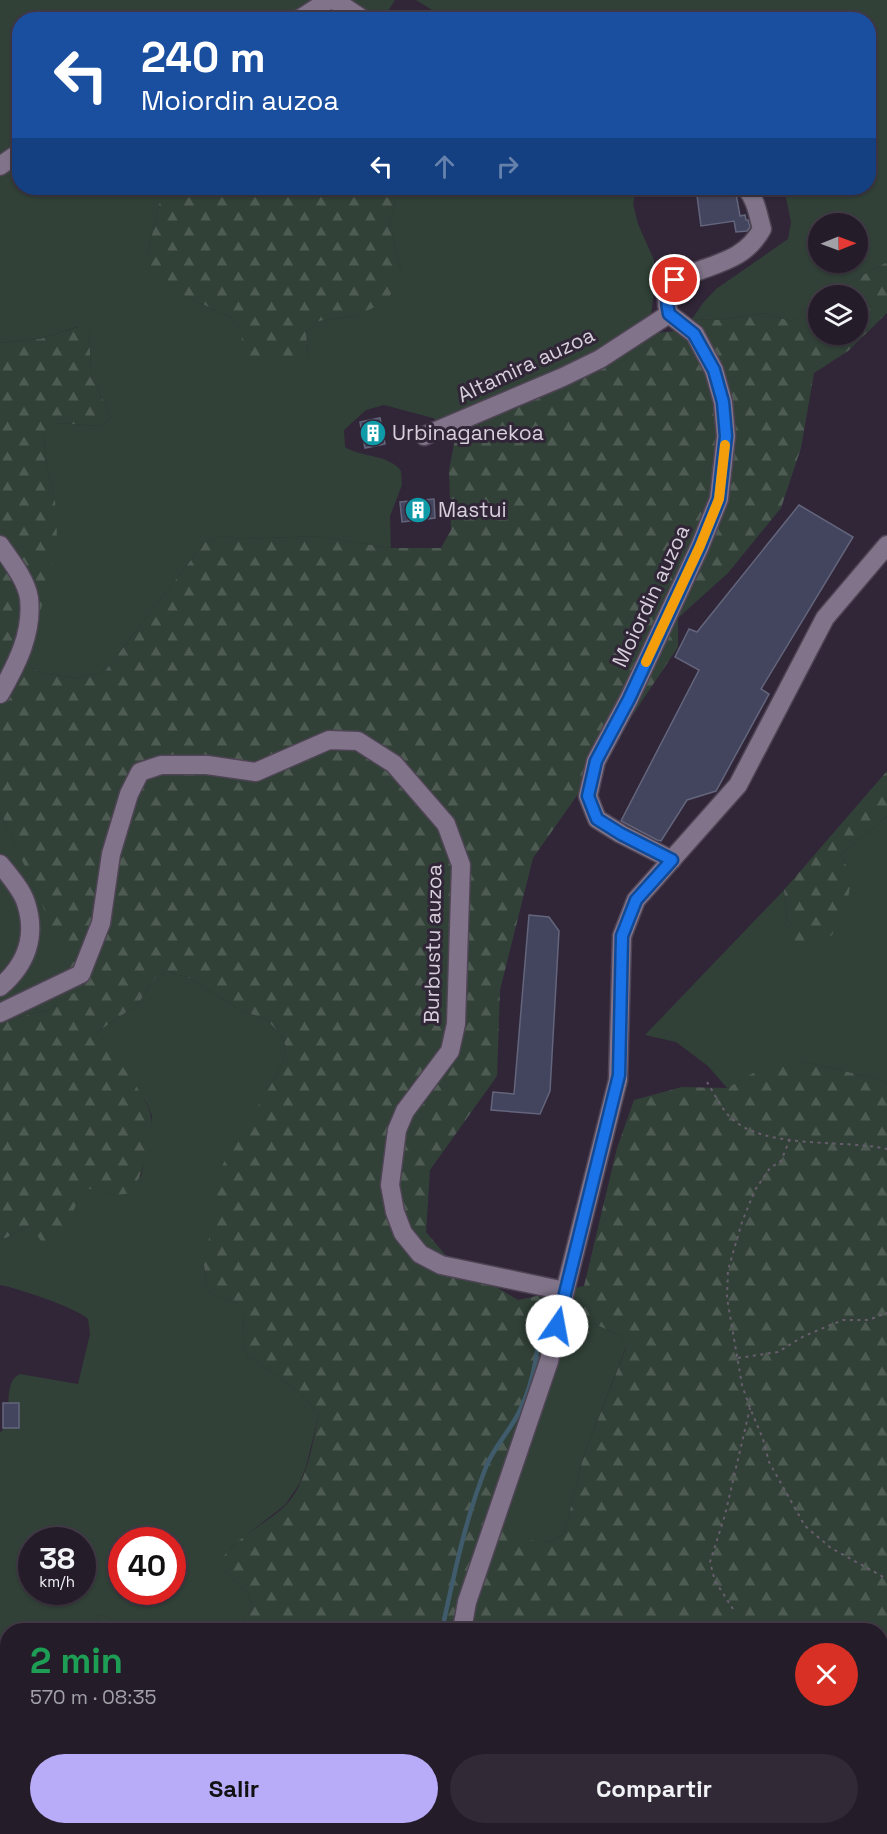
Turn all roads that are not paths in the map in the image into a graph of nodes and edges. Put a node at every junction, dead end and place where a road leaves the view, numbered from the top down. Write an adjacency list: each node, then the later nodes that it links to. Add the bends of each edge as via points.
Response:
1 (329, 0): 3 (street)
2 (334, 0): 4 (street)
3 (310, 12)
4 (352, 12)
5 (752, 195): 6 (street, via 762,229 755,242 743,253 675,280 666,300)
6 (669, 314): 7 (street, Altamira auzoa, via 600,359); 11 (street, Moiordin auzoa, via 694,334 714,370 723,402 726,436 719,499 629,699 596,761 588,796 597,819)
7 (424, 436)
8 (0, 545): 10 (street, via 29,596 27,633 18,661)
9 (887, 545): 11 (street, via 825,618 738,785)
10 (0, 694)
11 (672, 860): 15 (street, via 636,900 622,936 619,1075)
12 (0, 864): 13 (street, via 26,902 31,928 28,952)
13 (0, 987)
14 (0, 1013): 15 (street, Burbustu auzoa, via 81,974 101,923 111,854 129,794 140,772 161,765 207,765 256,772 329,740 358,741 394,764 446,824 461,864 456,1024 450,1052 405,1111 397,1130 390,1185 395,1212 403,1233 420,1254 441,1265)
15 (565, 1291): 16 (street, via 549,1361)
16 (463, 1623)

